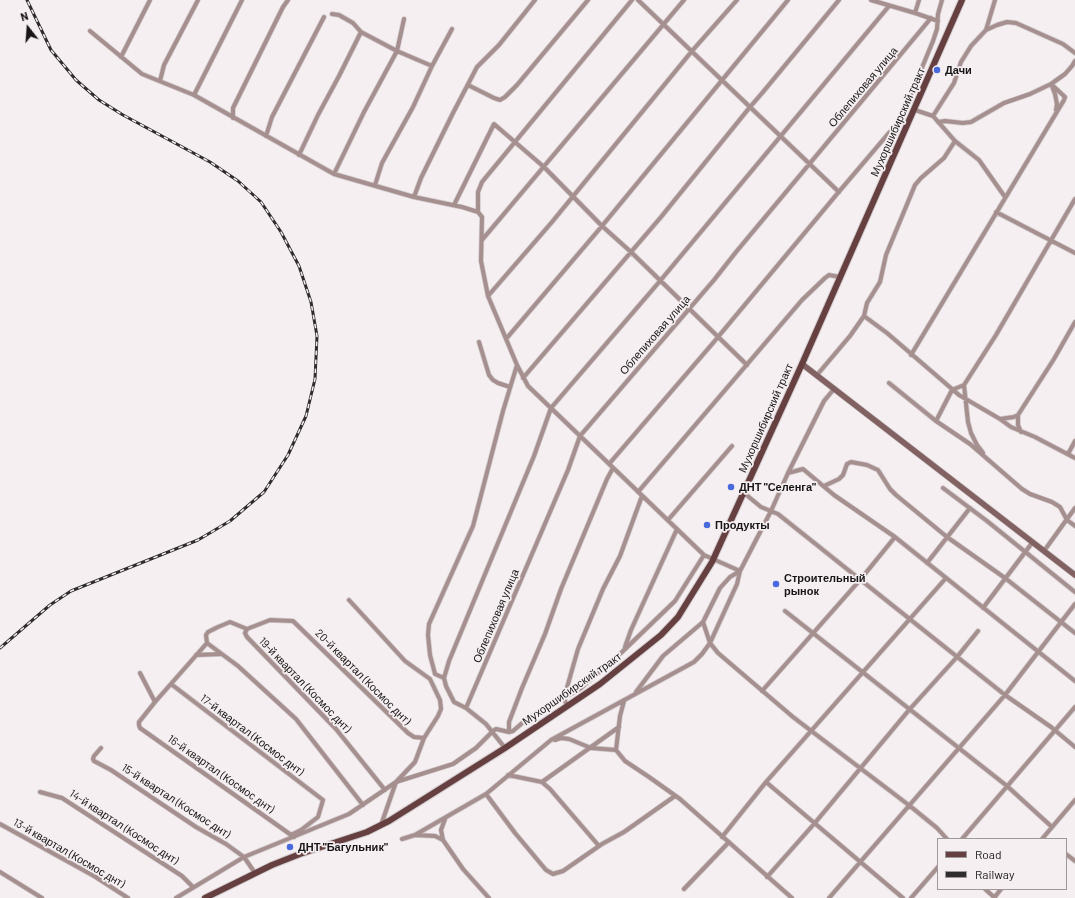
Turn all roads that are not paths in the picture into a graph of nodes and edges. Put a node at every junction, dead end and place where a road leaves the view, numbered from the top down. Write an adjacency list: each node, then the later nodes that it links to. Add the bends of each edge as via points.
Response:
1 (150, 0): 33 (street)
2 (198, 0): 37 (street, via 164,65)
3 (242, 0): 40 (street)
4 (288, 0): 46 (street, via 236,101)
5 (534, 0): 39 (street, via 499,45 478,67)
6 (588, 0): 39 (street, via 505,97 500,100)
7 (632, 0): 50 (street)
8 (638, 0): 25 (street)
9 (684, 0): 25 (street)
10 (737, 0): 31 (street)
11 (788, 0): 36 (street)
12 (839, 0): 42 (street)
13 (870, 0): 18 (street)
14 (919, 0): 19 (street)
15 (942, 0): 24 (street)
16 (962, 0): 43 (main road, Мухоршибирский тракт)
17 (995, 0): 27 (street)
18 (889, 6): 19 (street); 49 (street)
19 (915, 12): 22 (street)
20 (332, 14): 29 (street, via 353,23)
21 (324, 18): 48 (street, via 272,117)
22 (931, 18): 24 (street); 53 (street, Облепиховая улица)
23 (404, 19): 30 (street)
24 (938, 21): 41 (street, via 933,41)
25 (664, 25): 31 (street); 54 (street)
26 (452, 29): 35 (street)
27 (986, 30): 32 (street, via 1007,22 1016,23 1063,44); 45 (street, via 971,46 961,62 954,83)
28 (90, 31): 33 (street)
29 (361, 32): 30 (street); 52 (street)
30 (396, 51): 35 (street); 55 (street)
31 (692, 51): 36 (street); 58 (street)
32 (1075, 53)
33 (121, 57): 37 (street, via 142,74)
34 (1075, 61): 38 (street, via 1065,74)
35 (432, 66): 56 (street, via 382,163)
36 (722, 80): 42 (street); 65 (street)
37 (160, 81): 40 (street)
38 (1051, 84): 44 (street, via 1057,104); 44 (street, via 1065,97); 47 (street, via 1004,103 971,122)
39 (468, 85): 59 (street, via 420,178)
40 (194, 96): 46 (street)
41 (909, 98): 43 (street); 57 (street, via 897,125)
42 (750, 106): 49 (street); 68 (street)
43 (915, 108): 45 (street); 70 (main road, Мухоршибирский тракт)
44 (1056, 113): 60 (street)
45 (932, 116): 47 (street)
46 (233, 118): 48 (street)
47 (938, 122): 51 (street)
48 (266, 136): 52 (street)
49 (780, 136): 53 (street); 71 (street)
50 (515, 141): 54 (street); 62 (street, via 494,124); 63 (street, via 482,182 478,192)
51 (954, 141): 60 (street, via 979,160); 74 (street, via 944,158 915,185 886,254 880,282 867,303)
52 (299, 155): 55 (street)
53 (810, 164): 57 (street); 73 (street, Облепиховая улица)
54 (544, 167): 58 (street); 66 (street)
55 (334, 174): 56 (street)
56 (375, 186): 59 (street)
57 (839, 192): 76 (street)
58 (572, 195): 65 (street); 72 (street)
59 (414, 197): 62 (street)
60 (1006, 197): 64 (street)
61 (1075, 199): 67 (street)
62 (454, 205): 63 (street)
63 (478, 212): 66 (street, via 482,217)
64 (996, 212): 67 (street); 79 (street)
65 (602, 226): 68 (street); 77 (street)
66 (482, 240): 72 (street, via 481,261)
67 (1051, 240): 69 (street); 86 (street)
68 (631, 252): 71 (street); 84 (street)
69 (1075, 253)
70 (840, 277): 80 (main road, Мухоршибирский тракт); 82 (street, via 829,275 802,300)
71 (660, 281): 73 (street); 91 (street)
72 (488, 296): 77 (street)
73 (689, 309): 76 (street); 96 (street, Облепиховая улица)
74 (864, 316): 79 (street); 83 (street)
75 (1075, 322): 92 (street)
76 (718, 338): 82 (street); 102 (street)
77 (506, 339): 81 (street)
78 (479, 342): 87 (street, via 489,375 498,383)
79 (911, 355): 89 (street)
80 (802, 364): 83 (street); 108 (main road, Мухоршибирский тракт)
81 (517, 365): 84 (street); 87 (street)
82 (747, 366): 107 (street)
83 (817, 375): 88 (street)
84 (523, 378): 91 (street)
85 (889, 383): 94 (street)
86 (964, 385): 89 (street); 90 (street)
87 (510, 387): 152 (street, via 473,526 429,624 429,646)
88 (834, 389): 104 (street, via 824,401); 119 (street)
89 (952, 390): 90 (street); 94 (street)
90 (965, 398): 93 (street); 101 (street, via 971,433)
91 (551, 408): 96 (street); 153 (street)
92 (1018, 415): 93 (street); 95 (street)
93 (1000, 420): 95 (street)
94 (936, 421): 101 (street)
95 (1021, 432): 99 (street)
96 (580, 436): 102 (street); 164 (street, Облепиховая улица)
97 (1075, 441): 99 (street)
98 (732, 446): 113 (street)
99 (1068, 454): 100 (street)
100 (1075, 458)
101 (988, 460): 114 (street, via 1022,489 1060,507)
102 (609, 464): 103 (street)
103 (613, 468): 107 (street); 171 (street, via 522,688 509,722)
104 (788, 473): 105 (street, via 803,469); 112 (street)
105 (824, 486): 117 (street); 118 (street, via 839,479 847,464 857,462 867,465 878,470 896,494)
106 (943, 488): 110 (street)
107 (638, 492): 109 (street)
108 (744, 493): 112 (street); 123 (main road, Мухоршибирский тракт)
109 (642, 496): 113 (street); 160 (street, via 620,556 578,649)
110 (970, 508): 118 (street); 120 (street)
111 (1075, 508): 114 (street)
112 (771, 511): 125 (street); 129 (street)
113 (668, 520): 116 (street)
114 (1067, 520): 115 (street); 121 (street)
115 (1075, 526)
116 (677, 529): 122 (street); 145 (street)
117 (895, 537): 124 (street); 129 (street)
118 (947, 537): 124 (street); 128 (street)
119 (1032, 543): 120 (street); 121 (street)
120 (1025, 551): 128 (street); 130 (street)
121 (1044, 551): 126 (street)
122 (704, 555): 123 (street); 145 (street, via 674,601)
123 (714, 559): 125 (street); 163 (main road, Мухоршибирский тракт, via 678,617 661,635 600,684)
124 (928, 563): 127 (street)
125 (740, 571): 137 (street, via 720,588); 144 (street, via 737,584)
126 (1075, 575)
127 (946, 578): 133 (street); 135 (street)
128 (1005, 578): 133 (street); 138 (street)
129 (860, 580): 135 (street); 142 (street)
130 (1075, 592)
131 (349, 600): 154 (street, via 405,662)
132 (1075, 604): 138 (street)
133 (983, 608): 146 (street)
134 (785, 611): 142 (street)
135 (910, 619): 149 (street); 151 (street)
136 (293, 621): 139 (street, 19-й квартал (Космос днт), via 270,620); 172 (street, 20-й квартал (Космос днт), via 408,733 414,737)
137 (703, 622): 144 (street); 158 (street, via 663,656)
138 (1061, 622): 141 (street); 146 (street)
139 (247, 629): 143 (street, via 230,622 218,626 208,632); 186 (street, 19-й квартал (Космос днт), via 247,637 336,729)
140 (978, 631): 149 (street)
141 (1075, 633)
142 (813, 634): 151 (street); 157 (street)
143 (207, 643): 147 (street); 148 (street)
144 (710, 644): 157 (street); 158 (street, via 694,662)
145 (625, 648): 160 (street, via 581,688)
146 (1037, 652): 155 (street); 159 (street)
147 (196, 654): 148 (street); 156 (street)
148 (221, 654): 191 (street, via 238,666 296,719)
149 (957, 657): 159 (street); 166 (street)
150 (140, 673): 162 (street)
151 (862, 673): 166 (street); 170 (street)
152 (436, 674): 153 (street); 154 (street)
153 (444, 678): 164 (street, via 454,702)
154 (430, 679): 172 (street, via 440,700 441,709)
155 (1075, 681)
156 (171, 684): 162 (street); 199 (street, 17-й квартал (Космос днт), via 323,800 318,817)
157 (762, 691): 170 (street)
158 (634, 694): 161 (street)
159 (1005, 695): 168 (street); 178 (street)
160 (564, 698): 163 (street); 171 (street, via 528,718)
161 (624, 701): 167 (street); 173 (street)
162 (155, 702): 199 (street, 16-й квартал (Космос днт), via 139,722 140,728)
163 (567, 706): 176 (main road, Мухоршибирский тракт)
164 (466, 708): 169 (street)
165 (1075, 708): 168 (street)
166 (910, 710): 178 (street); 180 (street)
167 (619, 727): 177 (street); 179 (street)
168 (1055, 730): 174 (street); 185 (street)
169 (493, 731): 171 (street, via 496,729); 176 (street); 182 (street, via 476,748 453,764)
170 (811, 731): 180 (street); 184 (street)
171 (510, 732)
172 (424, 738): 182 (street, via 415,762)
173 (550, 740): 177 (street, via 569,739); 181 (street)
174 (1075, 747)
175 (101, 748): 209 (street, 15-й квартал (Космос днт), via 94,756 94,761)
176 (505, 748): 196 (main road, Мухоршибирский тракт)
177 (591, 748): 179 (street); 183 (street)
178 (959, 748): 185 (street); 192 (street)
179 (616, 750): 189 (street, via 625,762)
180 (860, 768): 192 (street); 195 (street)
181 (508, 775): 183 (street); 188 (street)
182 (396, 782): 186 (street); 196 (street)
183 (542, 782): 207 (street)
184 (766, 782): 195 (street); 200 (street)
185 (1007, 786): 197 (street); 202 (street)
186 (385, 790): 191 (street)
187 (40, 792): 216 (street, 14-й квартал (Космос днт), via 62,798 182,876)
188 (486, 794): 193 (street); 207 (street, via 515,833 546,870 553,874 563,871)
189 (675, 796): 200 (street); 207 (street, via 624,832)
190 (1075, 800): 197 (street)
191 (363, 805): 199 (street, via 339,819)
192 (910, 806): 201 (street); 211 (street)
193 (445, 819): 198 (street); 205 (street, via 441,830)
194 (0, 824): 221 (street, 13-й квартал (Космос днт), via 94,876)
195 (814, 824): 211 (street); 215 (street)
196 (381, 825): 214 (main road, Мухоршибирский тракт)
197 (1052, 827): 203 (street)
198 (415, 835): 204 (street); 205 (street, via 435,836)
199 (292, 836): 209 (street)
200 (722, 837): 206 (street)
201 (947, 838)
202 (963, 838)
203 (1044, 838)
204 (402, 839)
205 (443, 840): 224 (street, via 463,869)
206 (729, 842): 215 (street); 217 (street)
207 (599, 846)
208 (1067, 855): 210 (street)
209 (244, 857): 214 (street, 15-й квартал (Космос днт)); 216 (street)
210 (1075, 861)
211 (860, 862): 226 (street); 227 (street)
212 (937, 867): 228 (street)
213 (0, 872): 220 (street)
214 (255, 873): 223 (main road, Мухоршибирский тракт)
215 (767, 877): 225 (street)
216 (193, 887): 222 (street)
217 (684, 889)
218 (986, 890): 229 (street)
219 (1000, 890): 229 (street)
220 (42, 898)
221 (128, 898)
222 (176, 898)
223 (205, 898)
224 (489, 898)
225 (792, 898)
226 (829, 898)
227 (903, 898)
228 (911, 898)
229 (994, 898)

